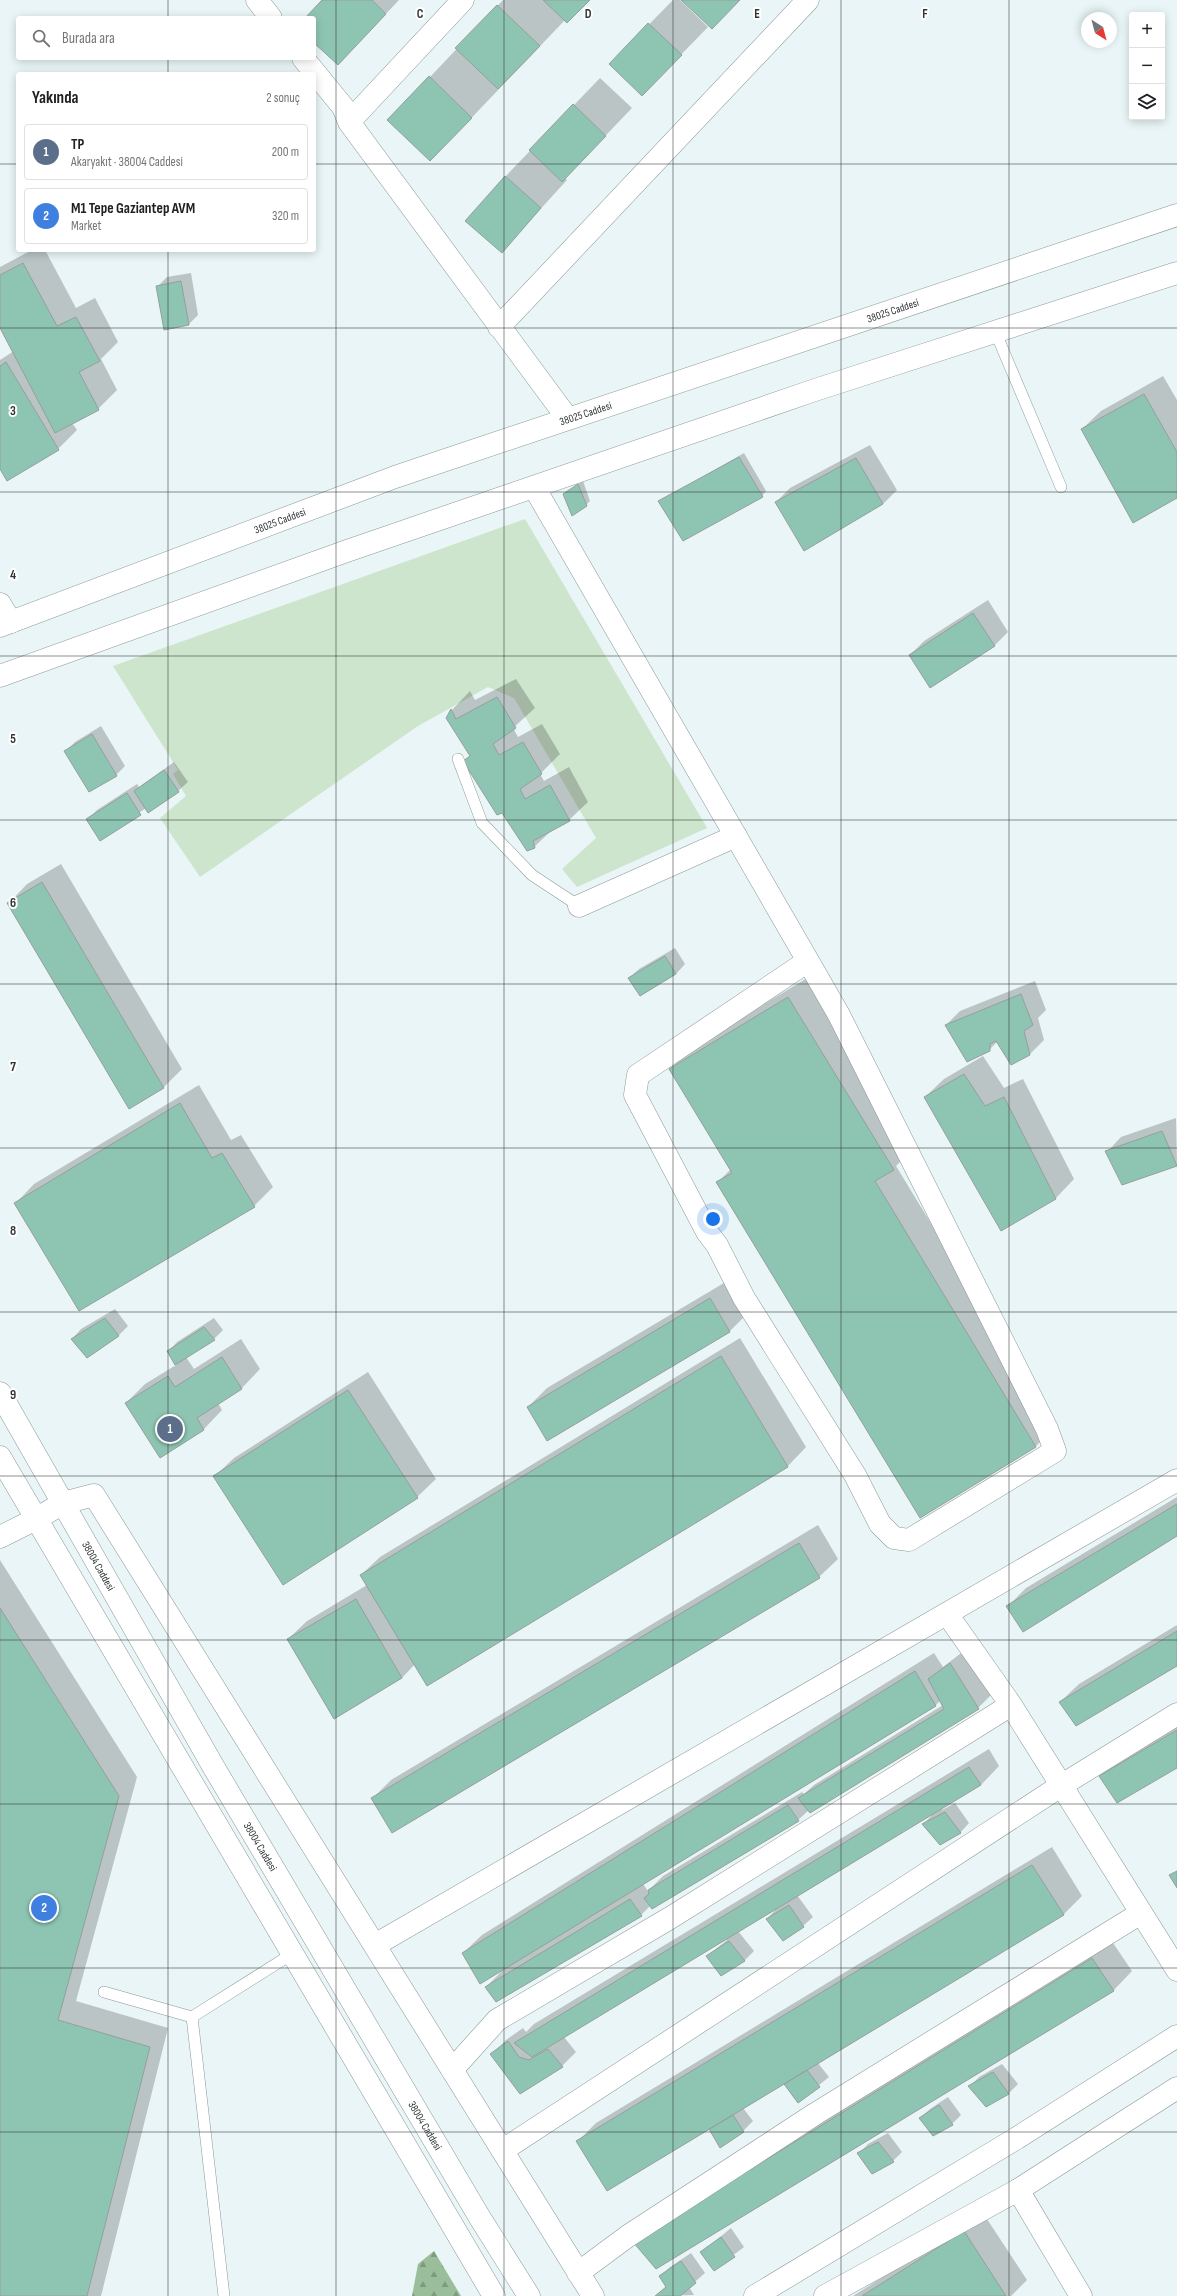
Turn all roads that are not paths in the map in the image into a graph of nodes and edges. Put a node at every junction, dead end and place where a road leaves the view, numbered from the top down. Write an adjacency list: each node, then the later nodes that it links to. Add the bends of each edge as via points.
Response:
1 (257, 0): 4 (street)
2 (463, 0): 8 (street)
3 (808, 0): 11 (street)
4 (269, 16)
5 (305, 60): 6 (street)
6 (314, 72)
7 (316, 74): 8 (street, via 343,108)
8 (349, 122): 11 (street)
9 (1177, 215): 13 (street, 38025 Caddesi)
10 (1177, 273): 12 (street)
11 (499, 327): 13 (street)
12 (995, 331): 14 (street); 15 (lane)
13 (568, 419): 17 (street, 38025 Caddesi, via 395,477)
14 (534, 487): 18 (street, via 344,552); 20 (street)
15 (1061, 487)
16 (0, 604): 17 (street)
17 (6, 624)
18 (0, 676)
19 (458, 759): 21 (lane, via 482,824 532,875)
20 (736, 836): 21 (street); 22 (street)
21 (579, 906)
22 (808, 961): 22 (street, via 843,1022 1047,1429 1055,1451 909,1540 894,1538 880,1524 856,1475 744,1298 718,1245 706,1232 635,1095 638,1074)
23 (0, 1393): 26 (street, 38004 Caddesi)
24 (0, 1457): 27 (street)
25 (1177, 1480): 29 (street)
26 (63, 1503): 27 (street); 34 (street, 38004 Caddesi); 35 (street, via 94,1495)
27 (36, 1519): 28 (street); 36 (street)
28 (0, 1537)
29 (947, 1614): 30 (street); 35 (street)
30 (1011, 1705): 32 (street); 41 (street, via 676,1913 497,2020)
31 (1177, 1714): 32 (street)
32 (1062, 1785): 33 (street); 43 (street)
33 (1141, 1913): 37 (street); 45 (street, via 815,2114 628,2236)
34 (317, 1942): 36 (street); 48 (street, 38004 Caddesi)
35 (374, 1945): 41 (street)
36 (292, 1954): 39 (lane); 47 (street)
37 (1177, 1970)
38 (104, 1992): 39 (lane)
39 (192, 2017): 46 (lane)
40 (1177, 2036): 50 (street, via 1017,2138)
41 (452, 2070): 43 (street)
42 (1177, 2088): 44 (street)
43 (503, 2150): 45 (street)
44 (1018, 2190): 51 (street); 52 (street)
45 (578, 2273): 49 (street)
46 (224, 2296)
47 (494, 2296)
48 (529, 2296)
49 (593, 2296)
50 (755, 2296)
51 (825, 2296)
52 (1081, 2296)

